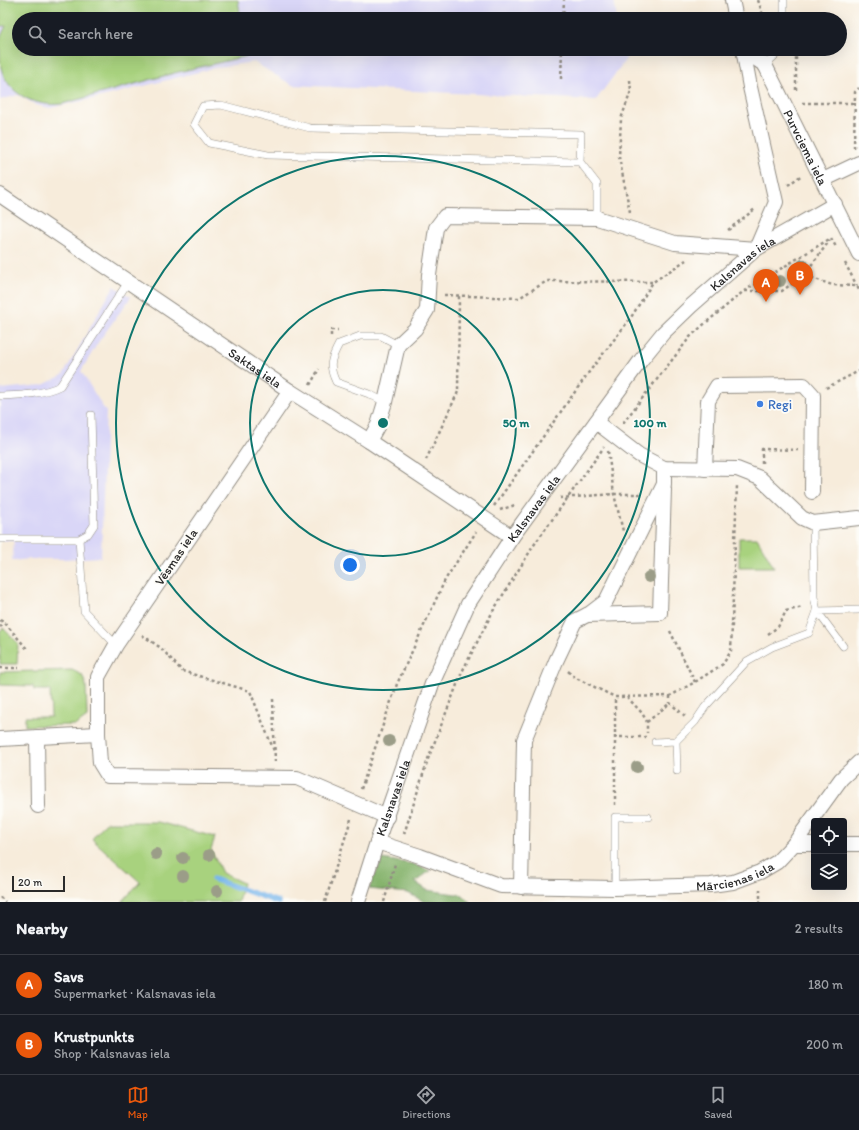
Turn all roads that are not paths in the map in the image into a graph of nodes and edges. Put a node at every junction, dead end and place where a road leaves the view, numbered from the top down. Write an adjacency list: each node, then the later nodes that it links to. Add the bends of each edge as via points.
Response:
1 (732, 0): 3 (street)
2 (784, 0): 4 (lane)
3 (735, 12)
4 (784, 12)
5 (745, 56): 15 (street, via 776,202)
6 (752, 56): 8 (street, Purvciema iela)
7 (775, 56): 8 (lane)
8 (765, 65): 11 (street, Purvciema iela)
9 (580, 162): 9 (lane, via 268,155 209,143 194,124 203,106 221,105 310,128 581,134); 14 (lane, via 597,184)
10 (859, 163): 11 (street)
11 (823, 180): 13 (street, Purvciema iela)
12 (0, 195): 17 (street, Saktas iela)
13 (835, 204): 15 (street, Kalsnavas iela); 16 (street, Purvciema iela)
14 (596, 218): 15 (street, via 675,243); 18 (street, via 446,216 436,228 427,310 415,329)
15 (756, 249): 23 (street, Kalsnavas iela, via 663,333)
16 (859, 254)
17 (128, 282): 19 (street, Saktas iela); 20 (lane, via 60,386 35,394)
18 (398, 345): 21 (street); 21 (lane, via 382,336 360,336 339,344 332,358 331,372 336,382)
19 (290, 391): 24 (street, Saktas iela); 37 (street, Vēsmas iela)
20 (0, 396)
21 (385, 402): 24 (street, via 378,425)
22 (91, 415): 33 (lane, via 94,525 88,534)
23 (596, 422): 25 (street, via 639,455); 31 (street, Kalsnavas iela)
24 (369, 441): 31 (street, Saktas iela)
25 (664, 468): 26 (street); 27 (street)
26 (705, 469): 28 (street, via 708,401 717,386 804,385 813,395); 30 (street, via 737,469 760,478 802,518)
27 (664, 484): 36 (street, via 606,601); 36 (street, via 660,613)
28 (812, 492)
29 (859, 518): 30 (street)
30 (813, 523): 35 (lane, via 814,597)
31 (512, 538): 47 (street, Kalsnavas iela, via 464,611 432,684)
32 (0, 539): 33 (lane)
33 (79, 539): 37 (lane, via 84,611)
34 (859, 610): 35 (lane)
35 (817, 612): 38 (lane); 42 (lane, via 809,633 772,646 747,661)
36 (587, 615): 54 (street, via 575,621 524,740)
37 (116, 645): 39 (street, Vēsmas iela, via 98,677)
38 (843, 646)
39 (98, 734): 40 (street); 47 (street, Vēsmas iela, via 100,763 108,776 297,778)
40 (37, 737): 41 (street); 46 (street)
41 (0, 739)
42 (676, 741): 43 (lane); 45 (lane)
43 (655, 742)
44 (859, 762): 50 (street, Mārcienas iela, via 841,779)
45 (677, 771)
46 (38, 806)
47 (386, 817): 49 (street, Kalsnavas iela)
48 (648, 817): 55 (lane, via 615,817)
49 (377, 842): 54 (street, Mārcienas iela, via 501,886); 56 (street, Kalsnavas iela)
50 (794, 844): 51 (street); 55 (street, Mārcienas iela, via 777,862 760,872 733,882)
51 (811, 844)
52 (847, 844): 53 (street)
53 (859, 844)
54 (521, 887): 55 (street, Mārcienas iela)
55 (615, 888)
56 (358, 902)

